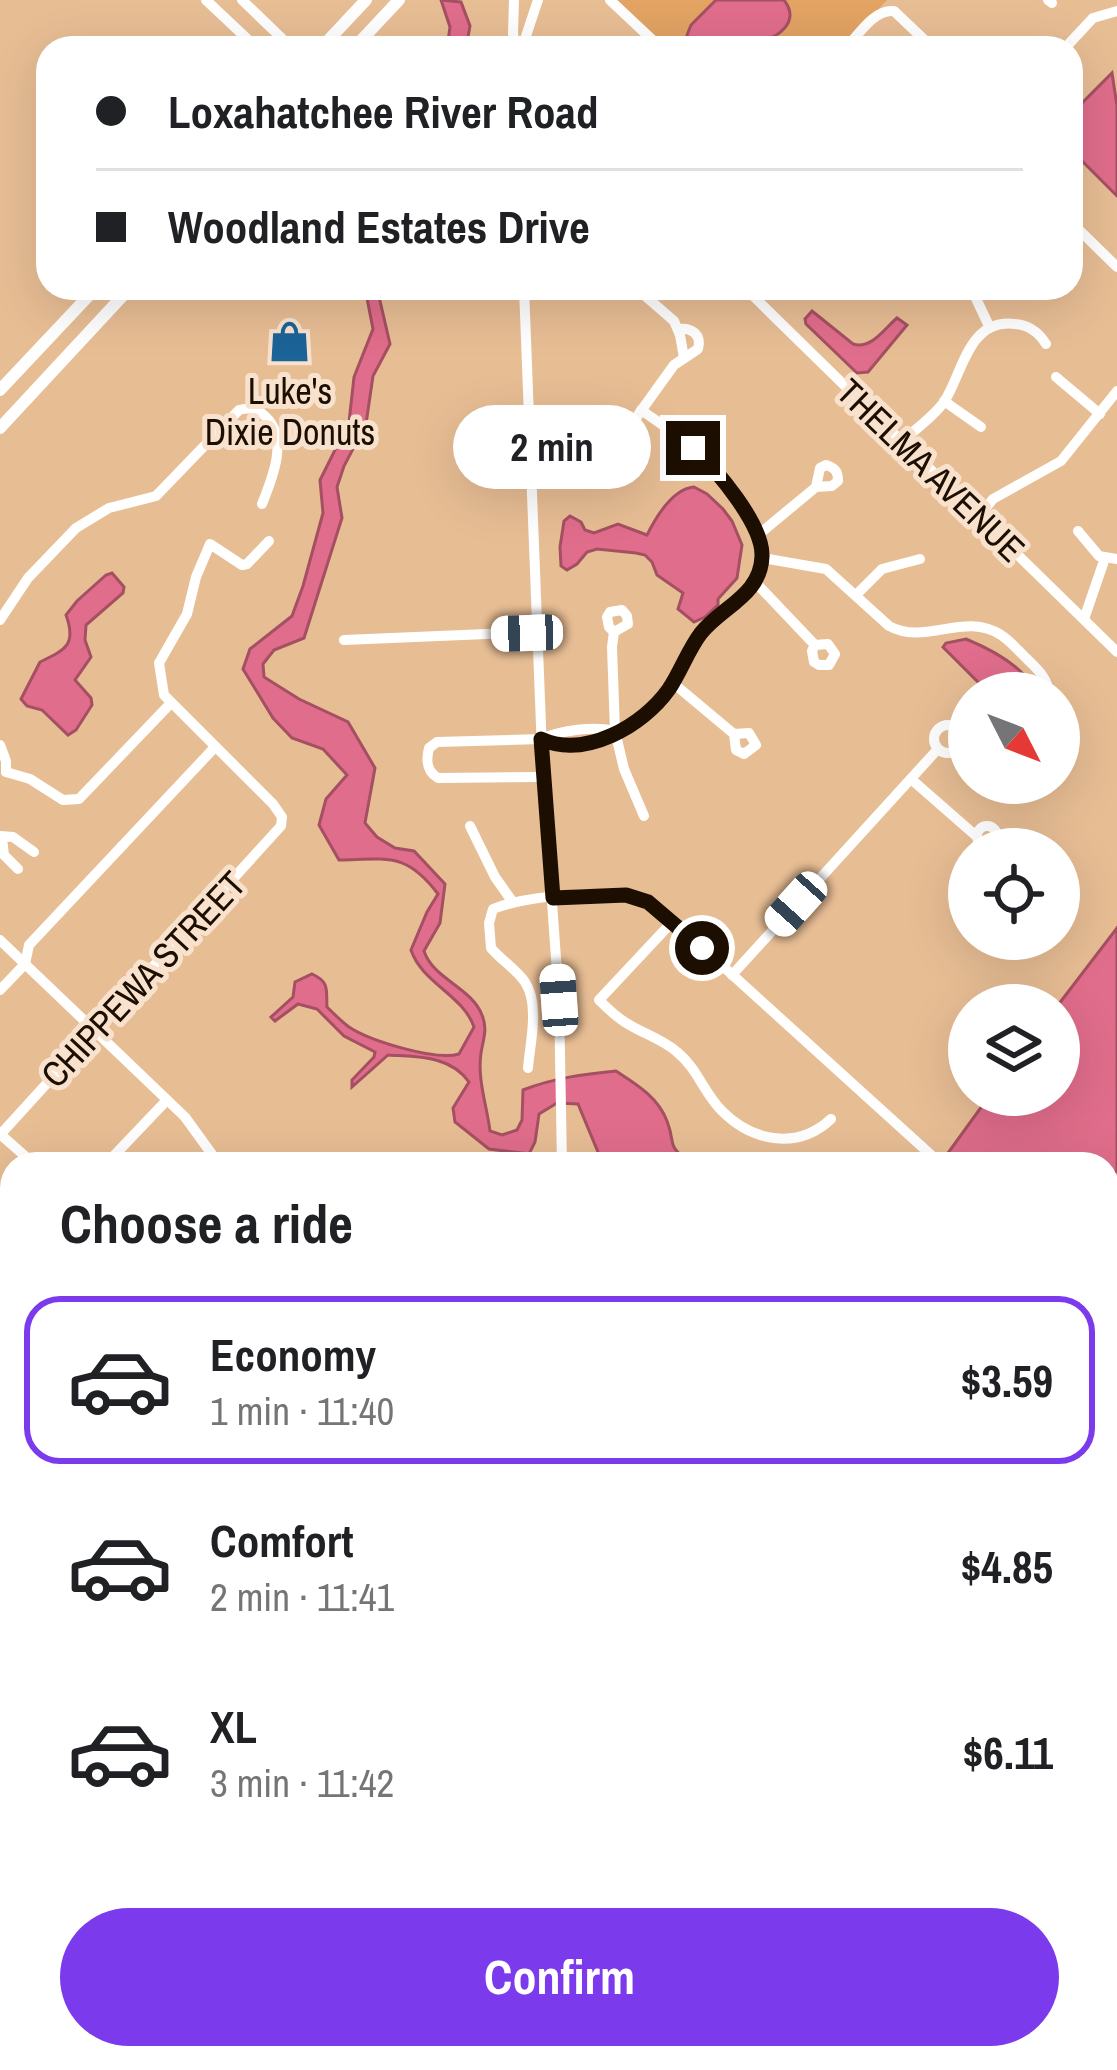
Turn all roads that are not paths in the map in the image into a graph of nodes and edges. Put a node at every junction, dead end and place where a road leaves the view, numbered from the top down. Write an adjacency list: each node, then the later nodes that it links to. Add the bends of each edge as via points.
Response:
1 (206, 0): 9 (street)
2 (242, 0): 10 (street)
3 (366, 0): 11 (main road)
4 (399, 0): 12 (main road)
5 (514, 0): 13 (street)
6 (535, 0): 14 (street)
7 (610, 0): 15 (street)
8 (1116, 10): 18 (street)
9 (244, 36)
10 (280, 36)
11 (332, 36)
12 (365, 36)
13 (514, 36)
14 (524, 36)
15 (649, 36)
16 (857, 36): 17 (street, via 887,9)
17 (920, 36)
18 (1076, 36)
19 (1083, 234): 20 (street)
20 (1117, 267)
21 (85, 300): 30 (main road)
22 (119, 300): 36 (main road)
23 (524, 300): 52 (street)
24 (650, 300): 33 (street, via 679,329 684,358)
25 (757, 300): 37 (street, THELMA AVENUE)
26 (977, 300): 27 (street)
27 (990, 328): 28 (street, via 1025,326); 32 (street, via 964,356)
28 (1046, 344)
29 (1056, 377): 34 (street)
30 (0, 390)
31 (1117, 392): 34 (street)
32 (944, 401): 35 (street); 37 (street)
33 (641, 410): 38 (street); 43 (street, via 702,456)
34 (1100, 414): 41 (street, via 1061,461 992,499)
35 (981, 427)
36 (0, 428)
37 (902, 441): 41 (street, THELMA AVENUE)
38 (613, 467)
39 (816, 487): 43 (street)
40 (262, 504): 51 (street, via 279,440 266,417 246,407 156,496 109,508 76,528)
41 (979, 517): 50 (street, THELMA AVENUE)
42 (1078, 531): 47 (street)
43 (758, 535): 45 (street)
44 (269, 541): 59 (street, via 242,565 210,544 187,614 160,662)
45 (762, 558): 48 (street); 49 (street, via 820,567)
46 (920, 559): 49 (street, via 882,569)
47 (1111, 559): 50 (street)
48 (755, 582): 55 (street); 58 (street, via 699,636)
49 (856, 595): 57 (street, via 901,632 962,625 996,632)
50 (1084, 619): 56 (street, THELMA AVENUE)
51 (0, 620)
52 (537, 632): 54 (street); 62 (street)
53 (614, 632): 60 (street)
54 (344, 640)
55 (814, 645)
56 (1117, 652)
57 (1040, 672)
58 (673, 682): 60 (street, via 646,714); 61 (street)
59 (171, 703): 64 (street); 66 (street, via 79,799)
60 (615, 731): 62 (street, via 578,745); 69 (street)
61 (734, 734)
62 (541, 739): 67 (street); 67 (street, via 437,742 427,759 439,778)
63 (0, 745): 66 (street)
64 (215, 747): 79 (street, via 29,945); 82 (street, CHIPPEWA STREET, via 280,812 278,833)
65 (937, 750): 68 (street)
66 (3, 774)
67 (543, 777): 75 (street)
68 (911, 779): 71 (street); 80 (street)
69 (644, 816)
70 (470, 826): 76 (street)
71 (967, 828)
72 (1, 837): 73 (street); 74 (street)
73 (34, 852)
74 (18, 869)
75 (553, 898): 76 (street); 77 (street, via 626,895); 89 (street)
76 (512, 901): 83 (street, via 493,909 491,948 531,993)
77 (673, 921): 80 (street); 85 (street, via 599,1000 674,1049 725,1115 752,1131 791,1140)
78 (0, 940): 79 (street)
79 (25, 964): 81 (street); 82 (street)
80 (732, 975): 90 (street)
81 (0, 990)
82 (95, 1031): 84 (street); 86 (street, CHIPPEWA STREET)
83 (528, 1068)
84 (167, 1100): 87 (street); 88 (street)
85 (831, 1119)
86 (0, 1134)
87 (117, 1152)
88 (210, 1152)
89 (562, 1152)
90 (928, 1152)

